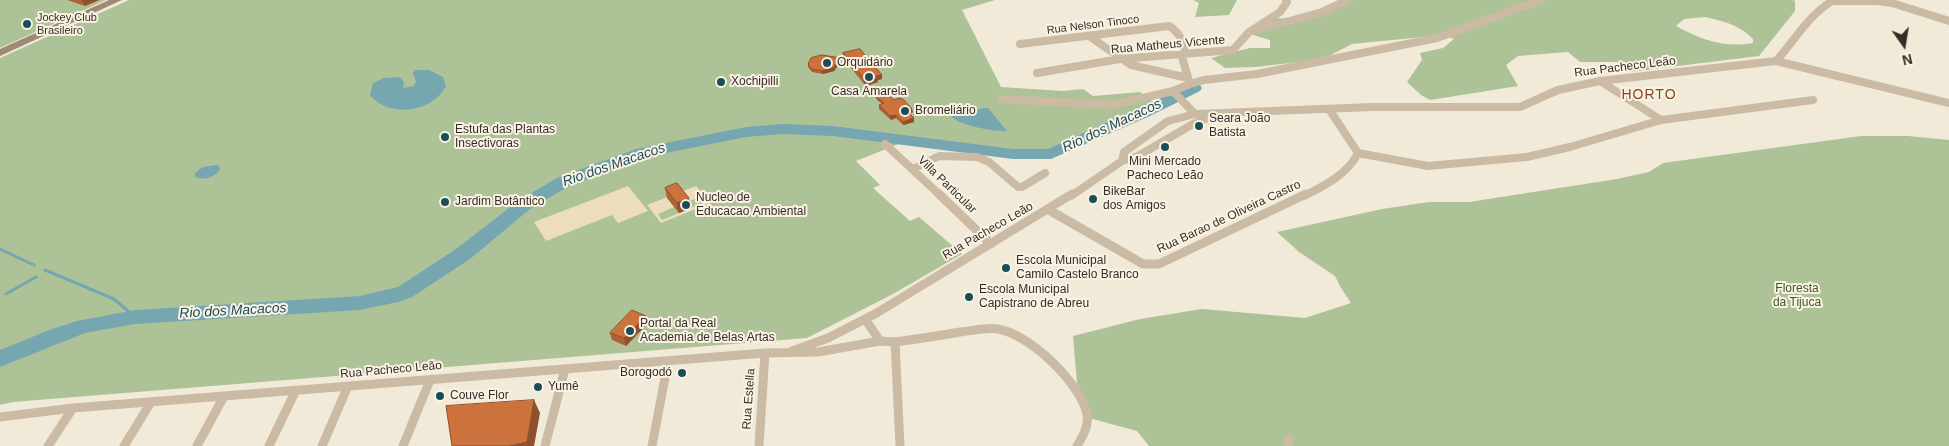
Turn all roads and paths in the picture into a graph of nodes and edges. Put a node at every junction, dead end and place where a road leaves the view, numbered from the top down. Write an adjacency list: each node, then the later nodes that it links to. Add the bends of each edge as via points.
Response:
1 (117, 0): 10 (main road)
2 (1348, 0): 7 (street, via 1341,6 1289,23)
3 (1541, 0): 15 (street, via 1437,38 1257,74)
4 (1832, 1): 6 (street, via 1892,3); 13 (street, via 1813,16)
5 (1285, 3): 7 (street, Rua Matheus Vicente, via 1272,20)
6 (1949, 22)
7 (1251, 31): 11 (street, Rua Matheus Vicente, via 1233,50)
8 (1089, 36): 9 (street, Rua Nelson Tinoco); 11 (street, Rua Nelson Tinoco, via 1169,26 1182,38); 12 (street)
9 (1020, 44)
10 (0, 53)
11 (1185, 54): 12 (street, Rua Matheus Vicente); 15 (street, via 1182,57)
12 (1120, 60): 14 (street, Rua Matheus Vicente); 15 (street)
13 (1776, 61): 16 (street, Rua Pacheco Leão); 20 (street)
14 (1037, 73)
15 (1189, 81): 17 (street)
16 (1600, 81): 21 (street, Rua Pacheco Leão, via 1558,90 1520,107); 24 (street)
17 (1173, 91): 18 (street, via 1112,104); 23 (street)
18 (1002, 99)
19 (1813, 100): 24 (street)
20 (1949, 103)
21 (1329, 109): 22 (street, Rua Pacheco Leão); 29 (street)
22 (1276, 110): 23 (street, Rua Pacheco Leão); 25 (street, Rua Pacheco Leão, via 1222,115)
23 (1193, 114): 25 (street); 26 (street, Rua Pacheco Leão)
24 (1661, 120): 29 (street, via 1527,157 1470,164 1420,165)
25 (1193, 124): 27 (street, Rua Pacheco Leão)
26 (1160, 126): 27 (street, via 1172,126); 30 (street, Rua Pacheco Leão, via 1124,152)
27 (1178, 133): 30 (street, Rua Pacheco Leão, via 1138,156)
28 (884, 144): 31 (street, Villa Particular)
29 (1358, 152): 33 (street, Rua Barao de Oliveira Castro, via 1352,164 1324,186 1152,266 1142,264)
30 (1122, 161): 33 (street, Rua Pacheco Leão)
31 (913, 169): 32 (street, via 939,156 955,155 985,159 1018,187); 34 (street, Villa Particular)
32 (1045, 173)
33 (1049, 210): 34 (street, Rua Pacheco Leão)
34 (991, 244): 35 (street, Rua Pacheco Leão)
35 (865, 319): 36 (street); 39 (street, Rua Pacheco Leão, via 828,338)
36 (880, 341): 37 (street, Rua Pacheco Leão); 39 (street, Rua Pacheco Leão, via 818,352)
37 (895, 342): 58 (street); 59 (street, Rua Pacheco Leão, via 989,328 1000,328 1022,338 1039,350 1078,394 1088,424)
38 (765, 353): 39 (street, Rua Pacheco Leão); 40 (street, Rua Pacheco Leão); 57 (street, Rua Estella)
39 (784, 354)
40 (668, 362): 41 (street, Rua Pacheco Leão); 56 (street)
41 (565, 369): 42 (street, Rua Pacheco Leão); 55 (street)
42 (430, 380): 43 (street, Rua Pacheco Leão); 54 (street)
43 (348, 386): 44 (street, Rua Pacheco Leão); 53 (street)
44 (296, 390): 45 (street, Rua Pacheco Leão); 52 (street)
45 (224, 396): 46 (street, Rua Pacheco Leão); 51 (street)
46 (151, 402): 47 (street, Rua Pacheco Leão); 50 (street)
47 (73, 408): 48 (street, Rua Pacheco Leão); 49 (street)
48 (0, 417)
49 (48, 446)
50 (124, 446)
51 (197, 446)
52 (269, 446)
53 (322, 446)
54 (403, 446)
55 (545, 446)
56 (652, 446)
57 (759, 446)
58 (900, 446)
59 (1078, 446)

